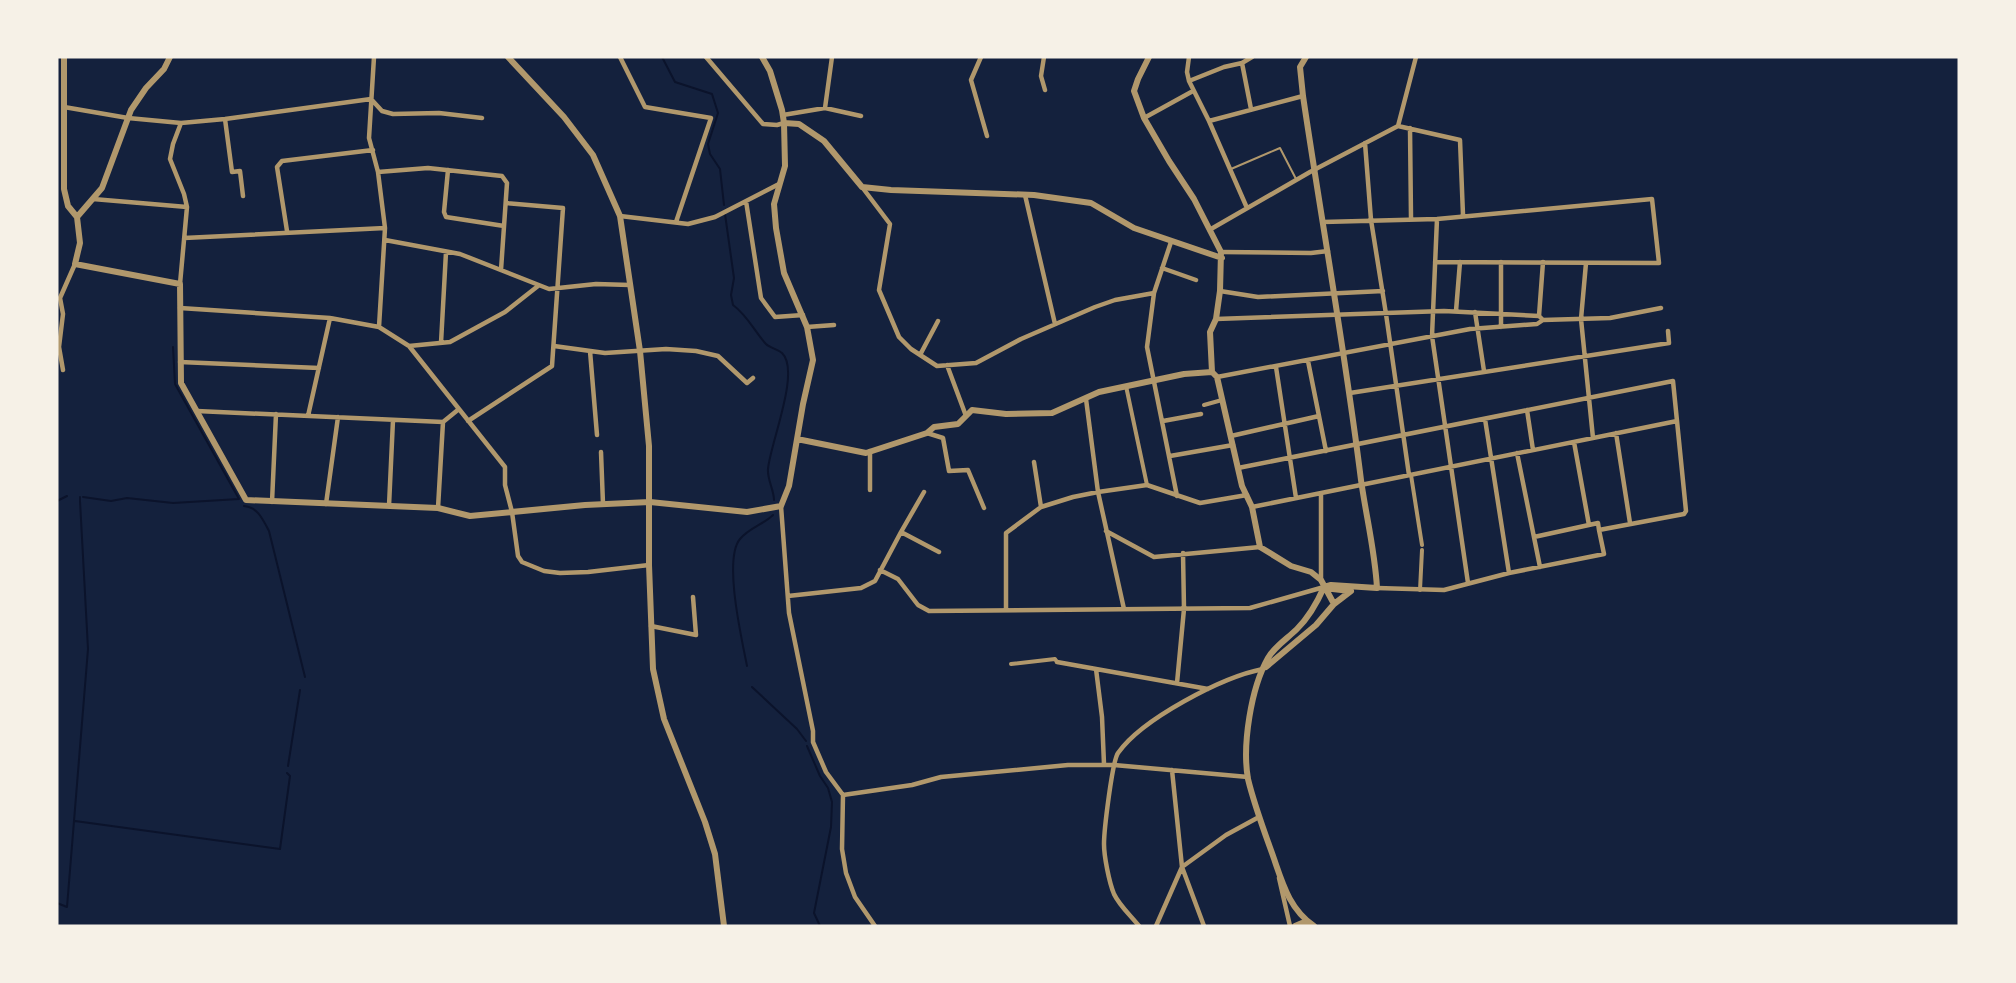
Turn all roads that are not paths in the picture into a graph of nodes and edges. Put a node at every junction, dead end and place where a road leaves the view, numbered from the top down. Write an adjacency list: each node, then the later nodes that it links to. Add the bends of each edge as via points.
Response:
1 (64, 57): 18 (street)
2 (170, 57): 28 (street)
3 (374, 57): 22 (street)
4 (508, 57): 55 (street, via 593,155)
5 (620, 57): 60 (street, via 645,107 711,118)
6 (706, 57): 34 (street, via 763,124)
7 (762, 57): 26 (street)
8 (832, 57): 24 (street)
9 (981, 57): 37 (street, via 971,80)
10 (1044, 57): 19 (street, via 1041,76)
11 (1149, 57): 30 (street, via 1134,91)
12 (1189, 57): 17 (street)
13 (1252, 57): 16 (street)
14 (1306, 57): 21 (street, via 1300,67)
15 (1416, 57): 35 (street)
16 (1242, 63): 17 (street); 25 (street)
17 (1189, 81): 20 (street)
18 (60, 85): 23 (street)
19 (1045, 90)
20 (1193, 91): 30 (street); 32 (street)
21 (1304, 96): 25 (street); 42 (street)
22 (371, 99): 29 (street, via 382,111 393,114 440,113); 31 (street); 39 (street, via 369,138)
23 (64, 107): 28 (street); 56 (street, via 65,197)
24 (825, 108): 26 (street); 27 (street)
25 (1251, 109): 32 (street)
26 (783, 115): 34 (street)
27 (861, 116)
28 (128, 118): 33 (street); 49 (street, via 102,188)
29 (482, 118)
30 (1144, 118): 64 (street)
31 (225, 119): 33 (street); 48 (street, via 232,172 240,171)
32 (1209, 121): 40 (street)
33 (181, 123): 52 (street, via 170,159)
34 (784, 123): 45 (street, via 785,166); 46 (street, via 799,124 824,141)
35 (1398, 126): 36 (street); 38 (street)
36 (1410, 128): 54 (street, via 1460,140); 57 (street)
37 (987, 136)
38 (1365, 143): 42 (street); 59 (street)
39 (373, 150): 43 (street); 65 (street, via 282,161 277,166)
40 (1230, 169): 44 (lane, via 1280,148); 53 (street)
41 (448, 170): 43 (street); 51 (street, via 502,176 507,183); 62 (street, via 446,218)
42 (1314, 170): 44 (street); 61 (street)
43 (378, 172): 63 (street)
44 (1296, 179): 53 (street)
45 (779, 184): 50 (street); 96 (street, via 774,204 784,273)
46 (862, 187): 47 (street); 118 (street, via 890,224 879,290 899,337)
47 (1025, 195): 68 (street, via 1091,203 1134,228); 103 (street)
48 (243, 196)
49 (93, 199): 52 (street); 56 (street)
50 (746, 201): 60 (street, via 715,217 688,224); 96 (street, via 761,298 775,317)
51 (506, 203): 62 (street); 84 (street, via 563,208)
52 (187, 207): 66 (street)
53 (1247, 208): 64 (street)
54 (1463, 215): 58 (street); 76 (street, via 1652,199 1659,263)
55 (620, 216): 60 (street); 82 (street)
56 (77, 218): 77 (street, via 80,243)
57 (1410, 218): 58 (street); 59 (street)
58 (1437, 219): 72 (street)
59 (1371, 220): 61 (street); 86 (street)
60 (676, 222)
61 (1323, 222): 69 (street)
62 (504, 226): 79 (street)
63 (385, 228): 65 (street); 67 (street)
64 (1211, 229): 71 (street)
65 (287, 231): 66 (street)
66 (184, 238): 81 (street)
67 (385, 240): 70 (street); 105 (street)
68 (1171, 242): 71 (street); 78 (street)
69 (1328, 251): 71 (street); 88 (street)
70 (446, 252): 79 (street); 111 (street)
71 (1222, 255): 85 (street)
72 (1435, 262): 73 (street); 91 (street)
73 (1460, 262): 74 (street); 92 (street)
74 (1501, 262): 75 (street); 94 (street)
75 (1543, 262): 76 (street); 99 (street)
76 (1586, 263): 101 (street)
77 (75, 264): 81 (street); 125 (street, via 60,298 63,314 59,347)
78 (1162, 268): 80 (street); 87 (street)
79 (501, 270): 83 (street)
80 (1196, 280)
81 (180, 284): 89 (street)
82 (630, 285): 84 (street); 116 (street)
83 (538, 286): 84 (street); 111 (street, via 505,312 450,342)
84 (558, 288): 114 (street)
85 (1220, 291): 88 (street, via 1258,297); 100 (street)
86 (1383, 291): 88 (street); 95 (street)
87 (1154, 293): 103 (street, via 1115,300); 130 (street, via 1147,347)
88 (1334, 294): 97 (street)
89 (180, 308): 98 (street); 121 (street)
90 (1662, 308): 101 (street)
91 (1433, 311): 92 (street); 95 (street); 110 (street)
92 (1456, 311): 93 (street)
93 (1475, 312): 94 (street); 108 (street)
94 (1500, 313): 99 (street); 107 (street)
95 (1386, 314): 97 (street); 112 (street)
96 (803, 315): 106 (street)
97 (1337, 316): 100 (street); 117 (street)
98 (330, 318): 105 (street); 124 (street)
99 (1541, 318): 101 (street); 107 (street, via 1537,324)
100 (1216, 319): 127 (street, via 1210,332)
101 (1581, 319): 119 (street)
102 (938, 321): 118 (street)
103 (1055, 324): 122 (street, via 976,363)
104 (834, 325): 106 (street)
105 (380, 327): 113 (street)
106 (807, 327): 161 (street, via 813,360)
107 (1501, 327): 108 (street)
108 (1478, 329): 110 (street); 126 (street)
109 (1668, 331): 119 (street, via 1669,343)
110 (1432, 336): 112 (street); 129 (street)
111 (441, 343): 113 (street)
112 (1390, 345): 117 (street); 132 (street)
113 (409, 346): 138 (street)
114 (554, 346): 115 (street); 149 (street, via 552,366)
115 (590, 351): 116 (street); 157 (street)
116 (640, 351): 128 (street, via 666,349 718,356 747,382); 187 (street)
117 (1343, 353): 120 (street); 133 (street)
118 (920, 355): 122 (street, via 937,366)
119 (1586, 356): 126 (street); 134 (street)
120 (1308, 361): 123 (street); 145 (street)
121 (180, 362): 124 (street); 140 (street, via 181,383)
122 (947, 365): 144 (street)
123 (1276, 367): 127 (street); 153 (street)
124 (319, 368): 143 (street)
125 (63, 370)
126 (1484, 371): 129 (street)
127 (1214, 375): 130 (street, via 1184,374); 136 (street)
128 (753, 378)
129 (1438, 378): 132 (street); 154 (street)
130 (1155, 380): 131 (street); 150 (street)
131 (1126, 386): 135 (street); 177 (street)
132 (1395, 386): 133 (street); 159 (street)
133 (1350, 393): 163 (street)
134 (1590, 398): 139 (street); 151 (street, via 1673,381); 160 (street)
135 (1086, 399): 144 (street, via 1052,413 972,410); 181 (street)
136 (1222, 400): 137 (street); 158 (street)
137 (1204, 405)
138 (459, 409): 149 (street); 152 (street)
139 (1527, 410): 147 (street); 165 (street)
140 (196, 411): 141 (street); 186 (street, via 246,500)
141 (276, 414): 143 (street); 186 (street)
142 (1201, 414): 150 (street)
143 (308, 416): 146 (street)
144 (966, 416): 156 (street, via 958,423 934,427)
145 (1319, 416): 153 (street); 167 (street)
146 (338, 417): 148 (street); 188 (street)
147 (1485, 419): 154 (street); 172 (street)
148 (393, 420): 152 (street); 190 (street)
149 (468, 421): 196 (street, via 505,467)
150 (1163, 421): 170 (street)
151 (1677, 421): 155 (street); 197 (street, via 1686,511)
152 (443, 422): 194 (street)
153 (1285, 423): 158 (street); 171 (street)
154 (1444, 428): 159 (street); 174 (street)
155 (1616, 433): 160 (street); 197 (street)
156 (927, 434): 166 (street); 195 (street, via 943,438 949,471 968,470)
157 (597, 435)
158 (1230, 436): 164 (street)
159 (1402, 436): 163 (street); 176 (street)
160 (1593, 438): 162 (street)
161 (797, 439): 166 (street); 191 (street, via 789,486)
162 (1574, 442): 165 (street); 198 (street)
163 (1357, 444): 167 (street); 178 (street)
164 (1233, 445): 170 (street); 175 (street)
165 (1533, 450): 169 (street)
166 (870, 451): 179 (street)
167 (1326, 451): 171 (street)
168 (601, 452): 189 (street)
169 (1517, 453): 172 (street); 202 (street)
170 (1170, 456): 184 (street)
171 (1290, 458): 175 (street); 185 (street)
172 (1491, 459): 174 (street); 209 (street)
173 (1034, 462): 192 (street)
174 (1451, 467): 176 (street); 211 (street)
175 (1238, 468): 183 (street)
176 (1410, 475): 178 (street); 215 (street, via 1422,547)
177 (1146, 485): 181 (street); 184 (street)
178 (1362, 485): 182 (street); 214 (street)
179 (870, 490)
180 (924, 492): 201 (street)
181 (1098, 492): 192 (street); 200 (street)
182 (1321, 493): 185 (street); 210 (street)
183 (1247, 495): 184 (street, via 1200,503); 193 (street)
184 (1177, 496)
185 (1296, 498): 193 (street)
186 (272, 501): 188 (street)
187 (650, 502): 189 (street); 191 (street, via 747,512); 206 (street)
188 (326, 504): 190 (street)
189 (603, 504): 196 (street)
190 (389, 506): 194 (street)
191 (781, 506): 217 (street)
192 (1041, 507): 222 (street, via 1006,532)
193 (1252, 507): 203 (street)
194 (438, 508): 196 (street, via 470,516)
195 (984, 508)
196 (512, 512): 206 (street, via 518,556 522,562 544,571 588,573)
197 (1630, 523): 199 (street)
198 (1589, 525): 199 (street, via 1598,523); 202 (street)
199 (1599, 530): 207 (street, via 1604,554)
200 (1106, 531): 205 (street, via 1154,556); 220 (street)
201 (901, 532): 204 (street); 208 (street)
202 (1534, 537): 207 (street)
203 (1260, 547): 205 (street); 210 (street)
204 (939, 552)
205 (1183, 553): 221 (street)
206 (649, 565): 223 (street)
207 (1540, 567): 209 (street)
208 (880, 570): 217 (street, via 875,581 861,588); 222 (street, via 898,579 918,605 929,611)
209 (1509, 573): 211 (street)
210 (1322, 580): 212 (street)
211 (1468, 583): 215 (street, via 1444,590)
212 (1324, 587): 213 (street); 216 (street); 219 (street); 221 (street, via 1250,608); 227 (street, via 1316,605 1269,656)
213 (1360, 588): 214 (street); 216 (street)
214 (1377, 588): 215 (street)
215 (1420, 590)
216 (1351, 591): 219 (street)
217 (788, 596): 234 (street, via 813,742 826,772)
218 (693, 597): 223 (street, via 696,635)
219 (1334, 604): 227 (street, via 1316,625)
220 (1124, 609): 221 (street); 222 (street)
221 (1184, 609): 228 (street)
222 (1006, 610)
223 (651, 626): 238 (street, via 653,669 664,719 715,854)
224 (1057, 662): 225 (street, via 1055,659); 226 (street)
225 (1011, 663)
226 (1096, 669): 228 (street); 230 (street)
227 (1263, 669): 229 (street, via 1243,673); 233 (street, via 1250,717)
228 (1177, 683): 229 (street)
229 (1208, 689): 231 (street, via 1157,718 1117,755)
230 (1104, 764): 231 (street); 234 (street, via 941,777)
231 (1114, 765): 232 (street); 240 (street, via 1104,844 1114,896)
232 (1172, 770): 233 (street); 236 (street)
233 (1248, 777): 235 (street)
234 (843, 795): 239 (street, via 842,849 846,873 855,897)
235 (1259, 818): 236 (street, via 1226,835); 237 (street)
236 (1182, 867): 241 (street); 242 (street)
237 (1278, 875): 243 (street); 244 (street, via 1293,904)
238 (724, 926)
239 (875, 926)
240 (1139, 926)
241 (1156, 926)
242 (1204, 926)
243 (1293, 926): 244 (street)
244 (1313, 926)

